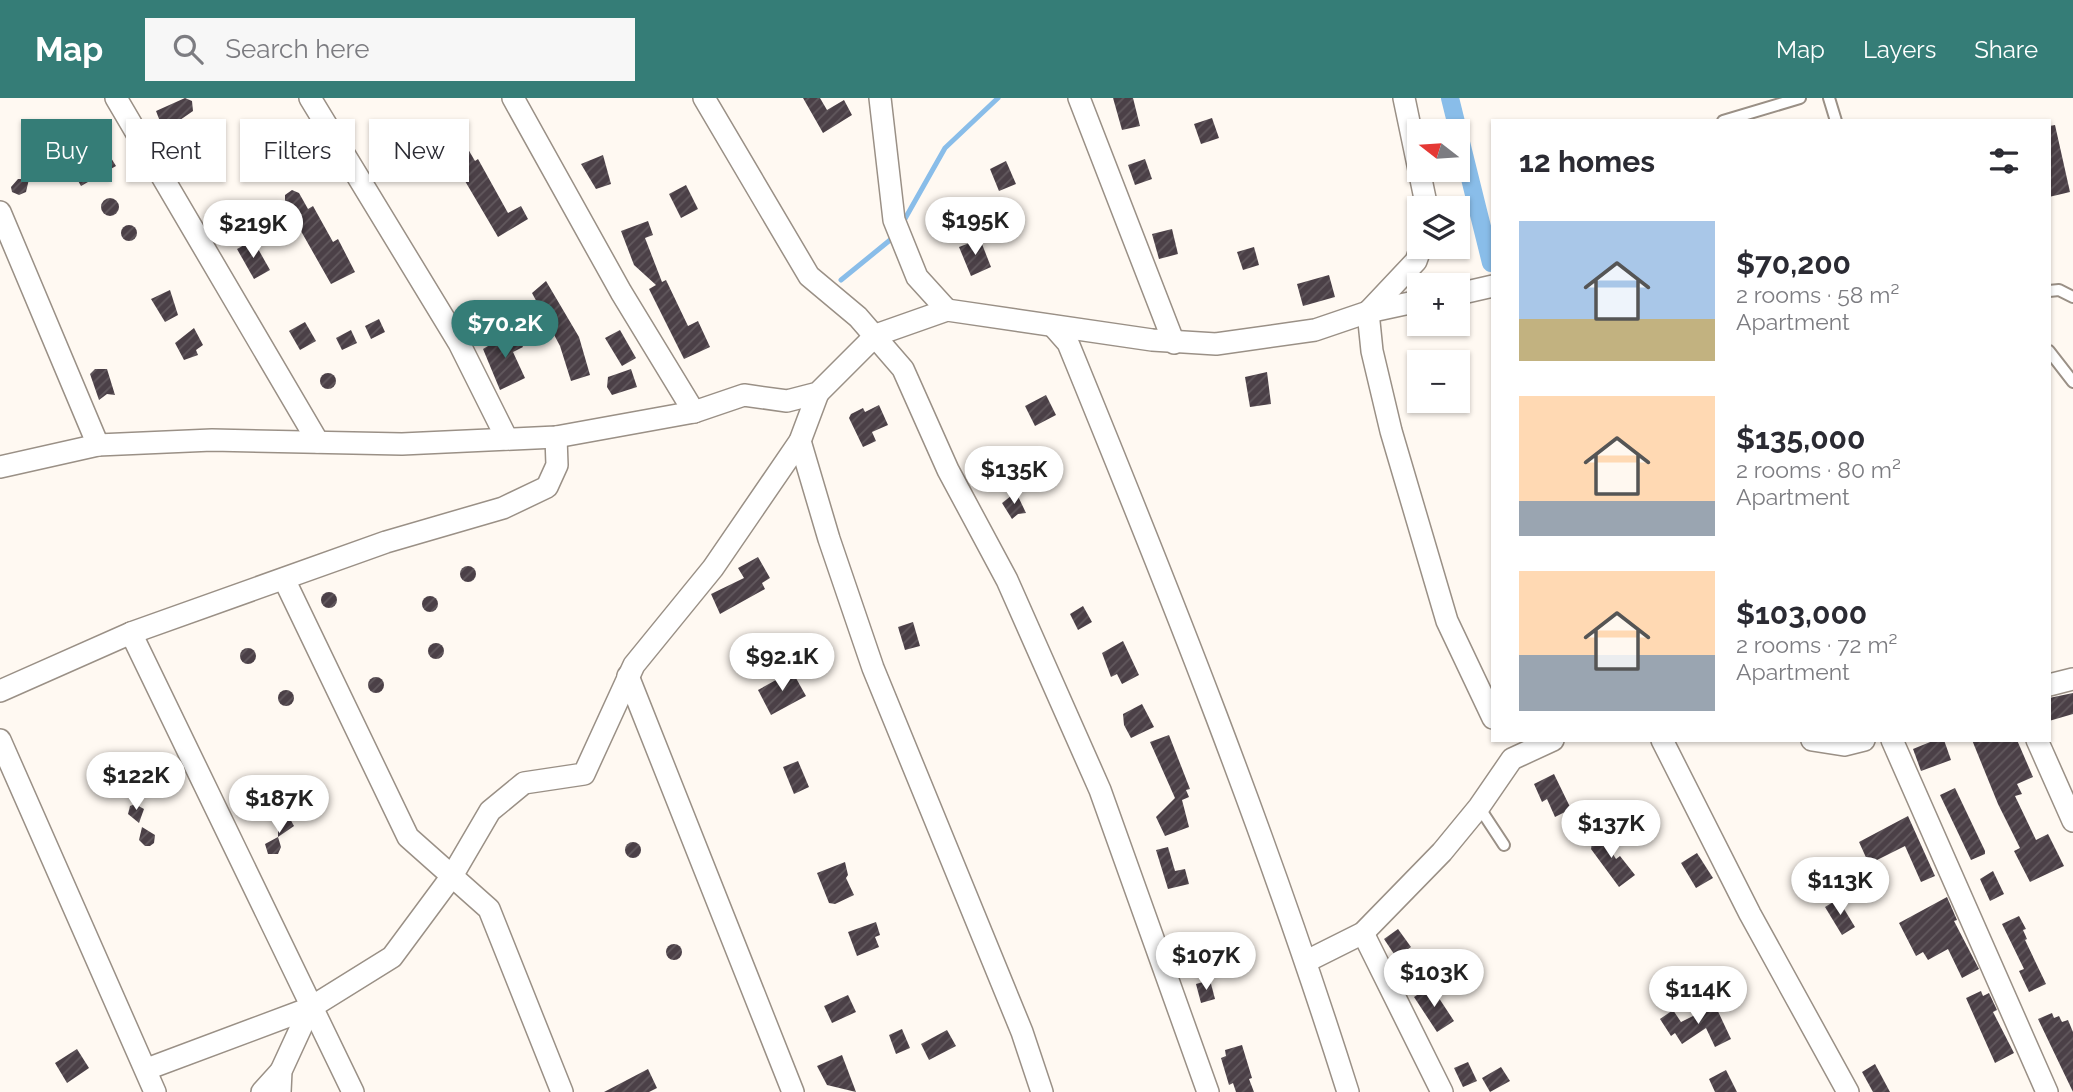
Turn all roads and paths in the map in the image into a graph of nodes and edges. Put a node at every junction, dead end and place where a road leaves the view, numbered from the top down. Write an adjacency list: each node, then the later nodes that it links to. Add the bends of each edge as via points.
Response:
1 (116, 98): 32 (street)
2 (310, 98): 30 (street, via 459,343)
3 (513, 98): 28 (street)
4 (704, 98): 23 (street, via 809,276)
5 (880, 98): 20 (street, via 894,220 917,276)
6 (1079, 98): 24 (street)
7 (1404, 98): 12 (street)
8 (1800, 98): 10 (lane)
9 (1829, 98): 11 (lane)
10 (1730, 119)
11 (1835, 119)
12 (1424, 196)
13 (0, 212): 33 (street)
14 (1417, 259): 21 (street)
15 (1491, 286): 16 (street)
16 (1470, 291)
17 (2051, 291): 18 (lane)
18 (2073, 297)
19 (1407, 304): 21 (street)
20 (947, 310): 22 (street); 23 (street)
21 (1368, 312): 24 (street, via 1315,330 1216,344); 41 (street, via 1391,431 1447,621)
22 (1053, 326): 24 (street); 53 (street, via 1068,343 1138,515)
23 (876, 335): 27 (street); 63 (street, via 903,369 948,470 1007,580 1100,790)
24 (1174, 343)
25 (2051, 354): 26 (lane)
26 (2073, 382)
27 (818, 393): 28 (street, via 788,401 744,395); 31 (street)
28 (694, 412): 29 (street)
29 (556, 436): 30 (street); 35 (street, via 557,465 547,487 503,508 386,542)
30 (507, 439): 32 (street)
31 (800, 441): 37 (street, via 713,568); 62 (street, via 873,668 1022,1032)
32 (318, 442): 33 (street)
33 (98, 445): 34 (street)
34 (0, 467)
35 (284, 579): 36 (street); 51 (street, via 408,837)
36 (131, 633): 40 (street); 54 (street)
37 (628, 676): 51 (street, via 584,774 524,783 490,811); 61 (street)
38 (2073, 678): 39 (street)
39 (2051, 684)
40 (0, 691)
41 (1491, 714)
42 (0, 740): 55 (street)
43 (1544, 742): 47 (street)
44 (1663, 742): 66 (street, via 1750,915)
45 (1893, 742): 67 (street)
46 (2038, 742): 49 (street)
47 (1508, 750): 48 (street)
48 (1479, 807): 50 (lane); 52 (street)
49 (2073, 821)
50 (1504, 845)
51 (452, 876): 54 (street, via 391,957); 60 (street, via 489,909)
52 (1363, 933): 53 (street); 65 (street)
53 (1307, 961): 64 (street)
54 (310, 1009): 55 (street); 56 (street); 59 (street)
55 (147, 1069): 57 (street)
56 (280, 1081): 58 (street)
57 (155, 1092)
58 (262, 1092)
59 (353, 1092)
60 (562, 1092)
61 (793, 1092)
62 (1042, 1092)
63 (1208, 1092)
64 (1348, 1092)
65 (1442, 1092)
66 (1848, 1092)
67 (2047, 1092)

